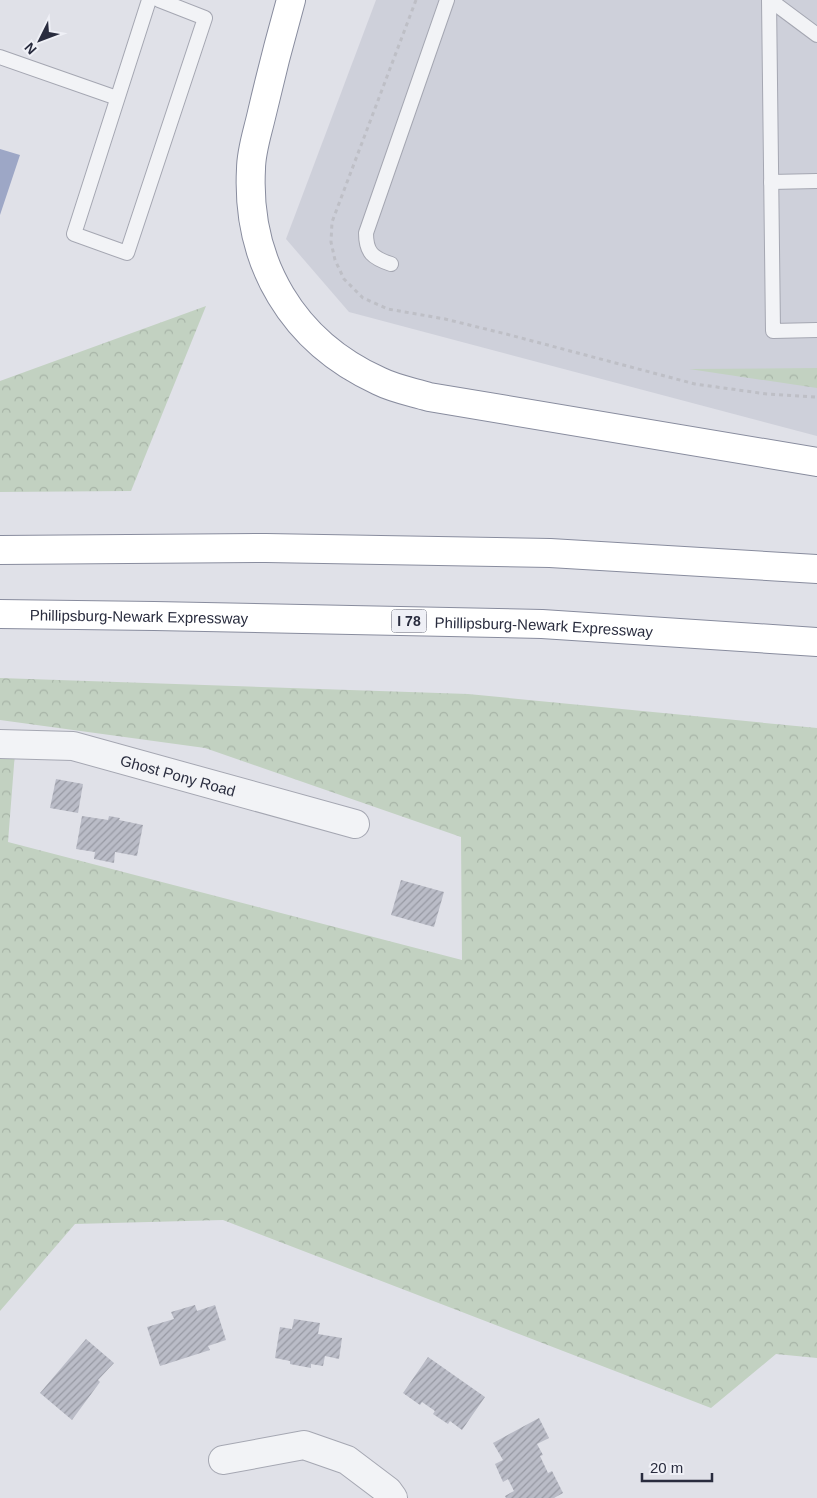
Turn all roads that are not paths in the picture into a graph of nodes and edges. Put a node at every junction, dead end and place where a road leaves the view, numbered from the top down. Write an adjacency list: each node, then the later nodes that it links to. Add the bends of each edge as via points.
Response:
1 (150, 0): 8 (lane)
2 (158, 0): 8 (lane, via 205,18 126,253 74,234)
3 (291, 0): 13 (highway, via 257,134 251,167 250,202 257,242 270,276 290,311 316,340 348,365 380,382 430,397)
4 (447, 0): 11 (lane, via 366,233 366,244 371,254)
5 (769, 0): 6 (lane); 10 (lane)
6 (817, 35)
7 (0, 57): 8 (lane)
8 (117, 98)
9 (817, 181): 10 (lane)
10 (771, 182): 12 (lane, via 773,331)
11 (391, 264)
12 (817, 330)
13 (817, 462)
14 (0, 550): 15 (highway, via 266,548 550,553)
15 (817, 569)
16 (0, 614): 17 (highway, Phillipsburg-Newark Expressway / I 78, via 542,624)
17 (817, 642)
18 (0, 744): 19 (street, Ghost Pony Road, via 73,746)
19 (356, 824)
20 (222, 1460): 21 (street, via 304,1445 347,1460)
21 (393, 1498)

